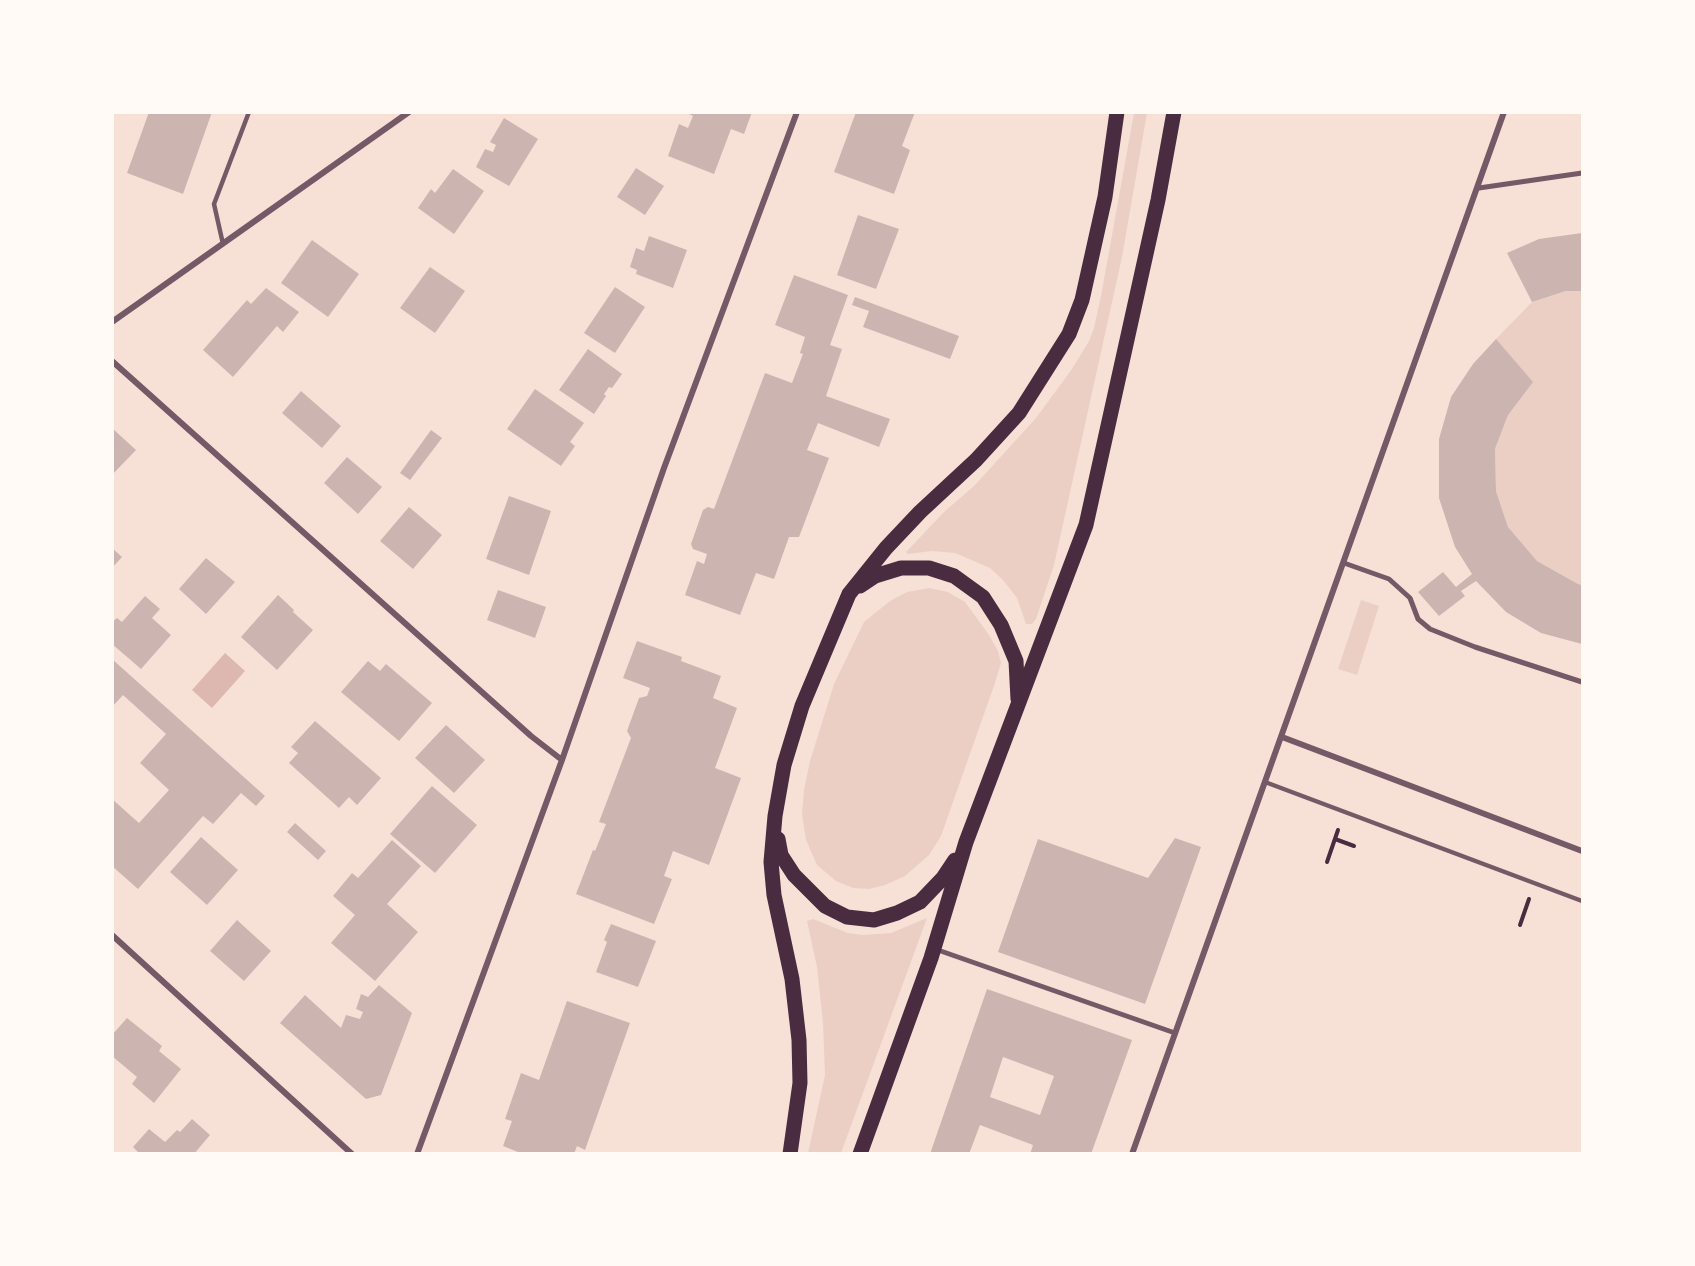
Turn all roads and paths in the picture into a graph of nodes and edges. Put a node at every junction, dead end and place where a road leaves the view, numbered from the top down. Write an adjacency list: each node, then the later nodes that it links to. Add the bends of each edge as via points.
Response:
1 (249, 112): 9 (lane, via 214,204)
2 (409, 112): 9 (street)
3 (797, 112): 17 (street, via 664,468)
4 (1117, 112): 13 (main road, via 1105,197 1082,300 1069,334 1019,413 885,548)
5 (1174, 112): 15 (main road, via 1086,525)
6 (1503, 113): 8 (street)
7 (1582, 173): 8 (street)
8 (1479, 188): 12 (street)
9 (223, 244): 10 (street)
10 (112, 322)
11 (112, 361): 17 (street)
12 (1344, 562): 14 (street, via 1389,579 1410,598 1418,619 1430,629); 16 (street)
13 (849, 594): 15 (main road, via 875,576 901,568 929,568 954,576 983,597 1001,625 1016,661); 19 (main road, via 802,706)
14 (1582, 682)
15 (1018, 705): 21 (main road)
16 (1282, 737): 18 (street); 23 (street)
17 (562, 760): 31 (street)
18 (1265, 782): 24 (lane); 29 (street)
19 (774, 816): 21 (main road, via 781,855 794,875 825,906 847,917 874,920 920,902 943,878); 32 (main road, via 774,896 792,979 799,1040 800,1083)
20 (1335, 839): 22 (path)
21 (966, 842): 28 (main road)
22 (1354, 846)
23 (1582, 851)
24 (1582, 901)
25 (1519, 907): 26 (path)
26 (1526, 909)
27 (112, 935): 30 (street)
28 (933, 949): 29 (street); 33 (main road)
29 (1175, 1033): 34 (street)
30 (352, 1154)
31 (417, 1154)
32 (790, 1154)
33 (860, 1154)
34 (1132, 1154)

